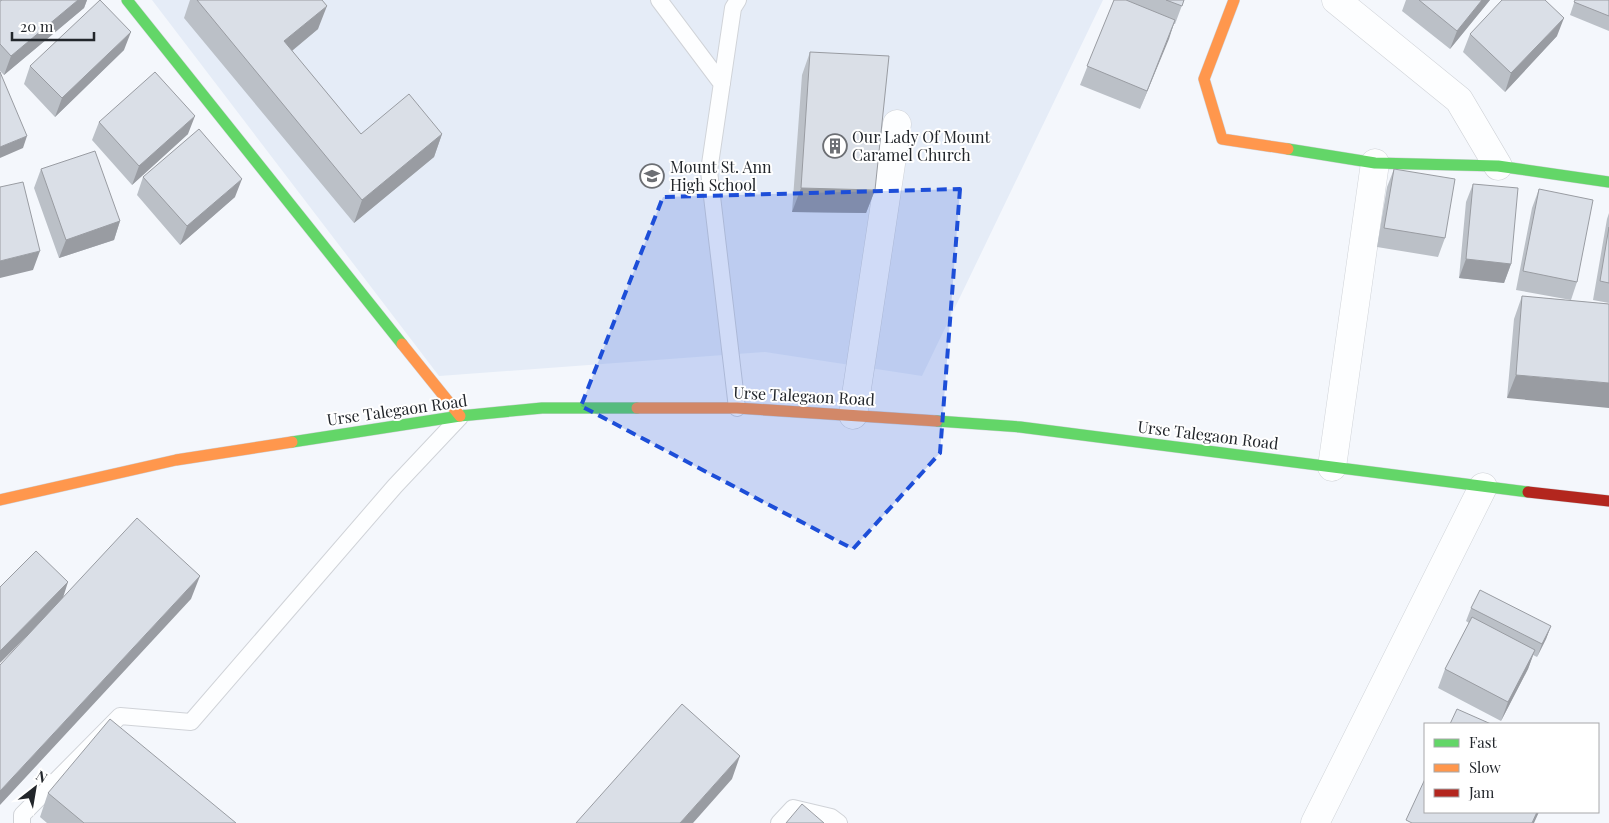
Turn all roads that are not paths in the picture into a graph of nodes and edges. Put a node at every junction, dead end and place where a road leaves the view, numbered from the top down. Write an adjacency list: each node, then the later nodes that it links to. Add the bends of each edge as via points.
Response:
1 (127, 0): 13 (main road)
2 (659, 0): 6 (lane)
3 (738, 0): 6 (lane, via 733,8)
4 (1234, 0): 8 (main road, via 1204,79 1222,139)
5 (1336, 0): 9 (street, via 1460,100)
6 (722, 84): 11 (lane, via 709,171)
7 (897, 124): 12 (street)
8 (1375, 163): 9 (main road); 14 (street)
9 (1498, 166): 10 (main road)
10 (1609, 182)
11 (737, 408): 12 (main road, Urse Talegaon Road); 13 (main road, Urse Talegaon Road, via 542,408)
12 (853, 415): 14 (main road, Urse Talegaon Road, via 1020,427)
13 (460, 416): 16 (main road, Urse Talegaon Road, via 176,460); 18 (lane, via 395,486 191,722 120,716 22,815)
14 (1332, 468): 15 (main road, Urse Talegaon Road)
15 (1483, 487): 17 (main road, Urse Talegaon Road); 21 (street)
16 (0, 500)
17 (1609, 500)
18 (22, 823)
19 (779, 823): 20 (lane, via 793,808 831,817)
20 (839, 823)
21 (1315, 823)

